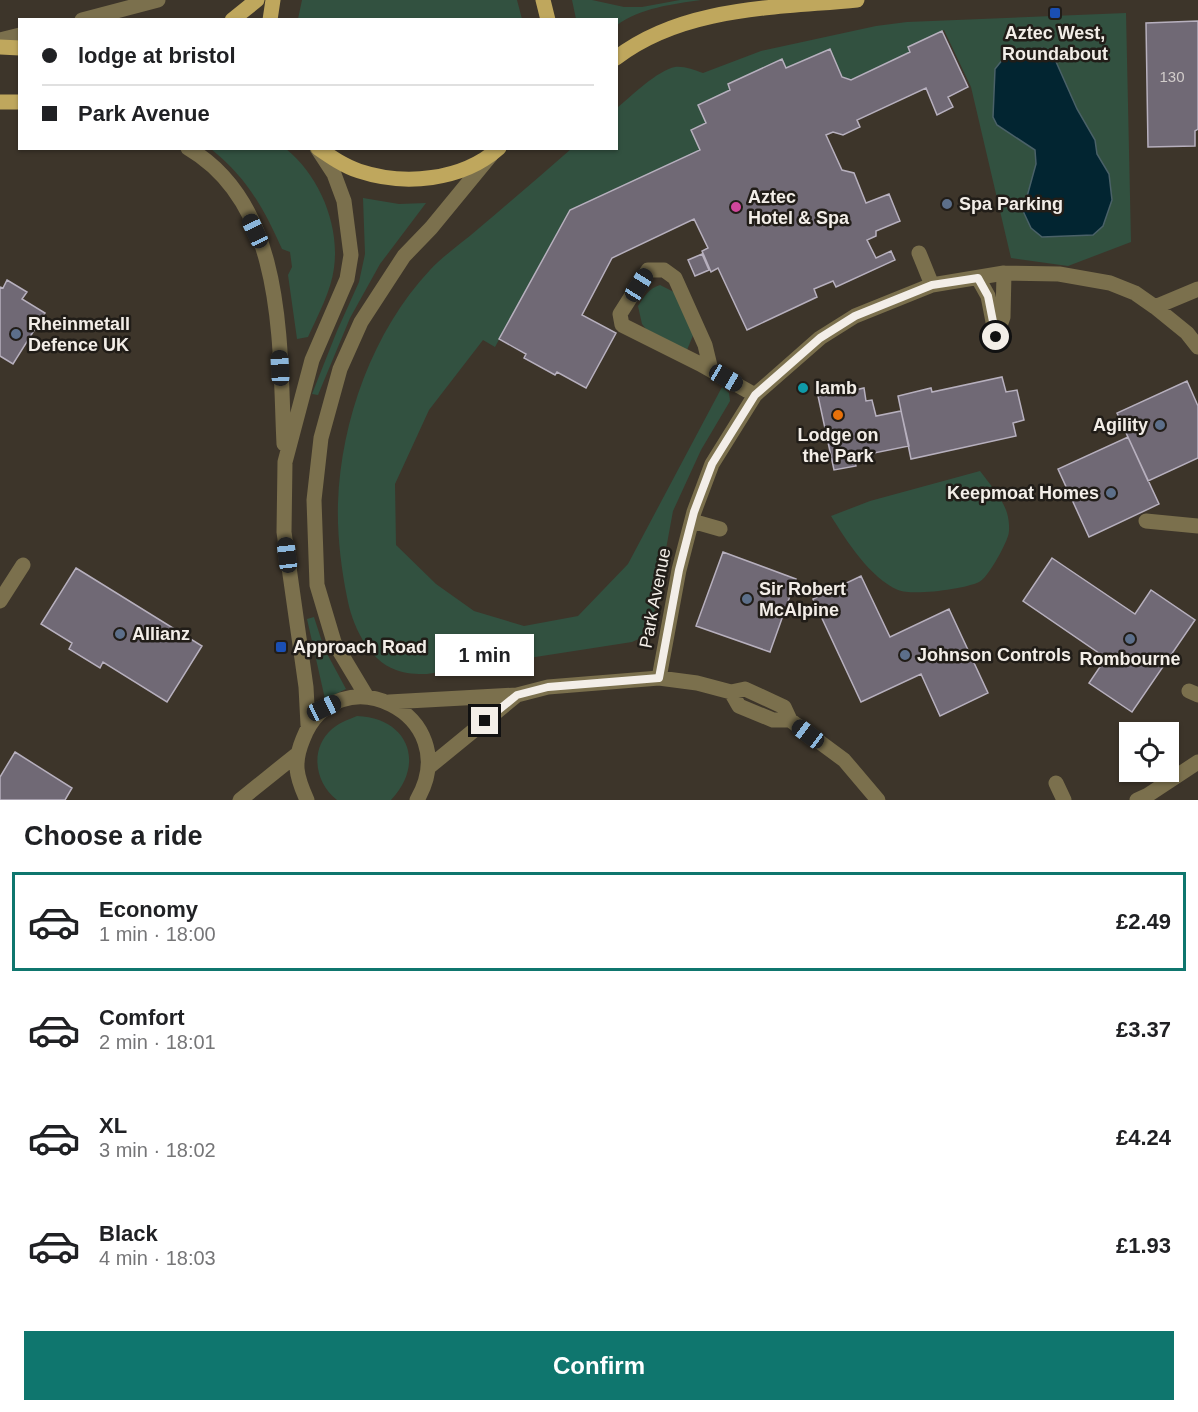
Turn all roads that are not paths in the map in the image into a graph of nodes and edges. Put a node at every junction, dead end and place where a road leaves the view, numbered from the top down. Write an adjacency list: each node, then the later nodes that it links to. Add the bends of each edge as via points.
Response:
1 (158, 0): 6 (street)
2 (257, 0): 7 (main road)
3 (273, 0): 8 (main road)
4 (543, 0): 9 (main road)
5 (857, 0): 14 (main road, via 709,17 647,38)
6 (90, 18)
7 (234, 18)
8 (270, 18)
9 (548, 18)
10 (18, 36): 11 (street)
11 (0, 40)
12 (0, 47): 13 (main road)
13 (18, 48)
14 (618, 57)
15 (191, 150): 28 (street, via 234,190 268,262 278,322)
16 (319, 150): 28 (street, via 344,201 351,255 347,279 312,360)
17 (321, 150): 18 (main road, via 357,171 409,179 463,170)
18 (495, 152): 37 (street, via 405,256 361,322 340,369 321,438 314,500 317,585 334,642)
19 (919, 253): 22 (street)
20 (1004, 273): 21 (street, Park Avenue); 21 (street, via 1003,317 996,337 988,296); 24 (street, Park Avenue, via 1059,274 1110,283)
21 (978, 278): 22 (street, Park Avenue)
22 (932, 285): 27 (street, Park Avenue, via 855,316 820,338)
23 (1198, 289): 24 (street)
24 (1155, 307): 25 (street, Park Avenue)
25 (1198, 347)
26 (711, 370): 26 (street, via 622,325 620,314 648,270 664,270 675,278 705,345); 27 (street)
27 (755, 395): 29 (street, Park Avenue, via 712,464)
28 (285, 462): 39 (street, via 284,532)
29 (692, 521): 32 (street); 35 (street, Park Avenue)
30 (1146, 521): 31 (street)
31 (1198, 526)
32 (720, 529)
33 (22, 565): 34 (street)
34 (0, 601)
35 (659, 678): 36 (street, via 548,687); 47 (street, via 731,692 745,689 784,706 790,720 844,760)
36 (517, 695): 38 (street); 42 (street)
37 (368, 697): 38 (street); 39 (street, via 345,699 324,708)
38 (390, 702): 42 (street, via 411,718 425,740)
39 (308, 725): 40 (street)
40 (296, 755): 44 (street); 45 (street, via 297,779)
41 (1198, 762): 49 (street)
42 (429, 767): 46 (street)
43 (1056, 783): 48 (street)
44 (240, 800)
45 (307, 800)
46 (417, 800)
47 (878, 800)
48 (1064, 800)
49 (1137, 800)

